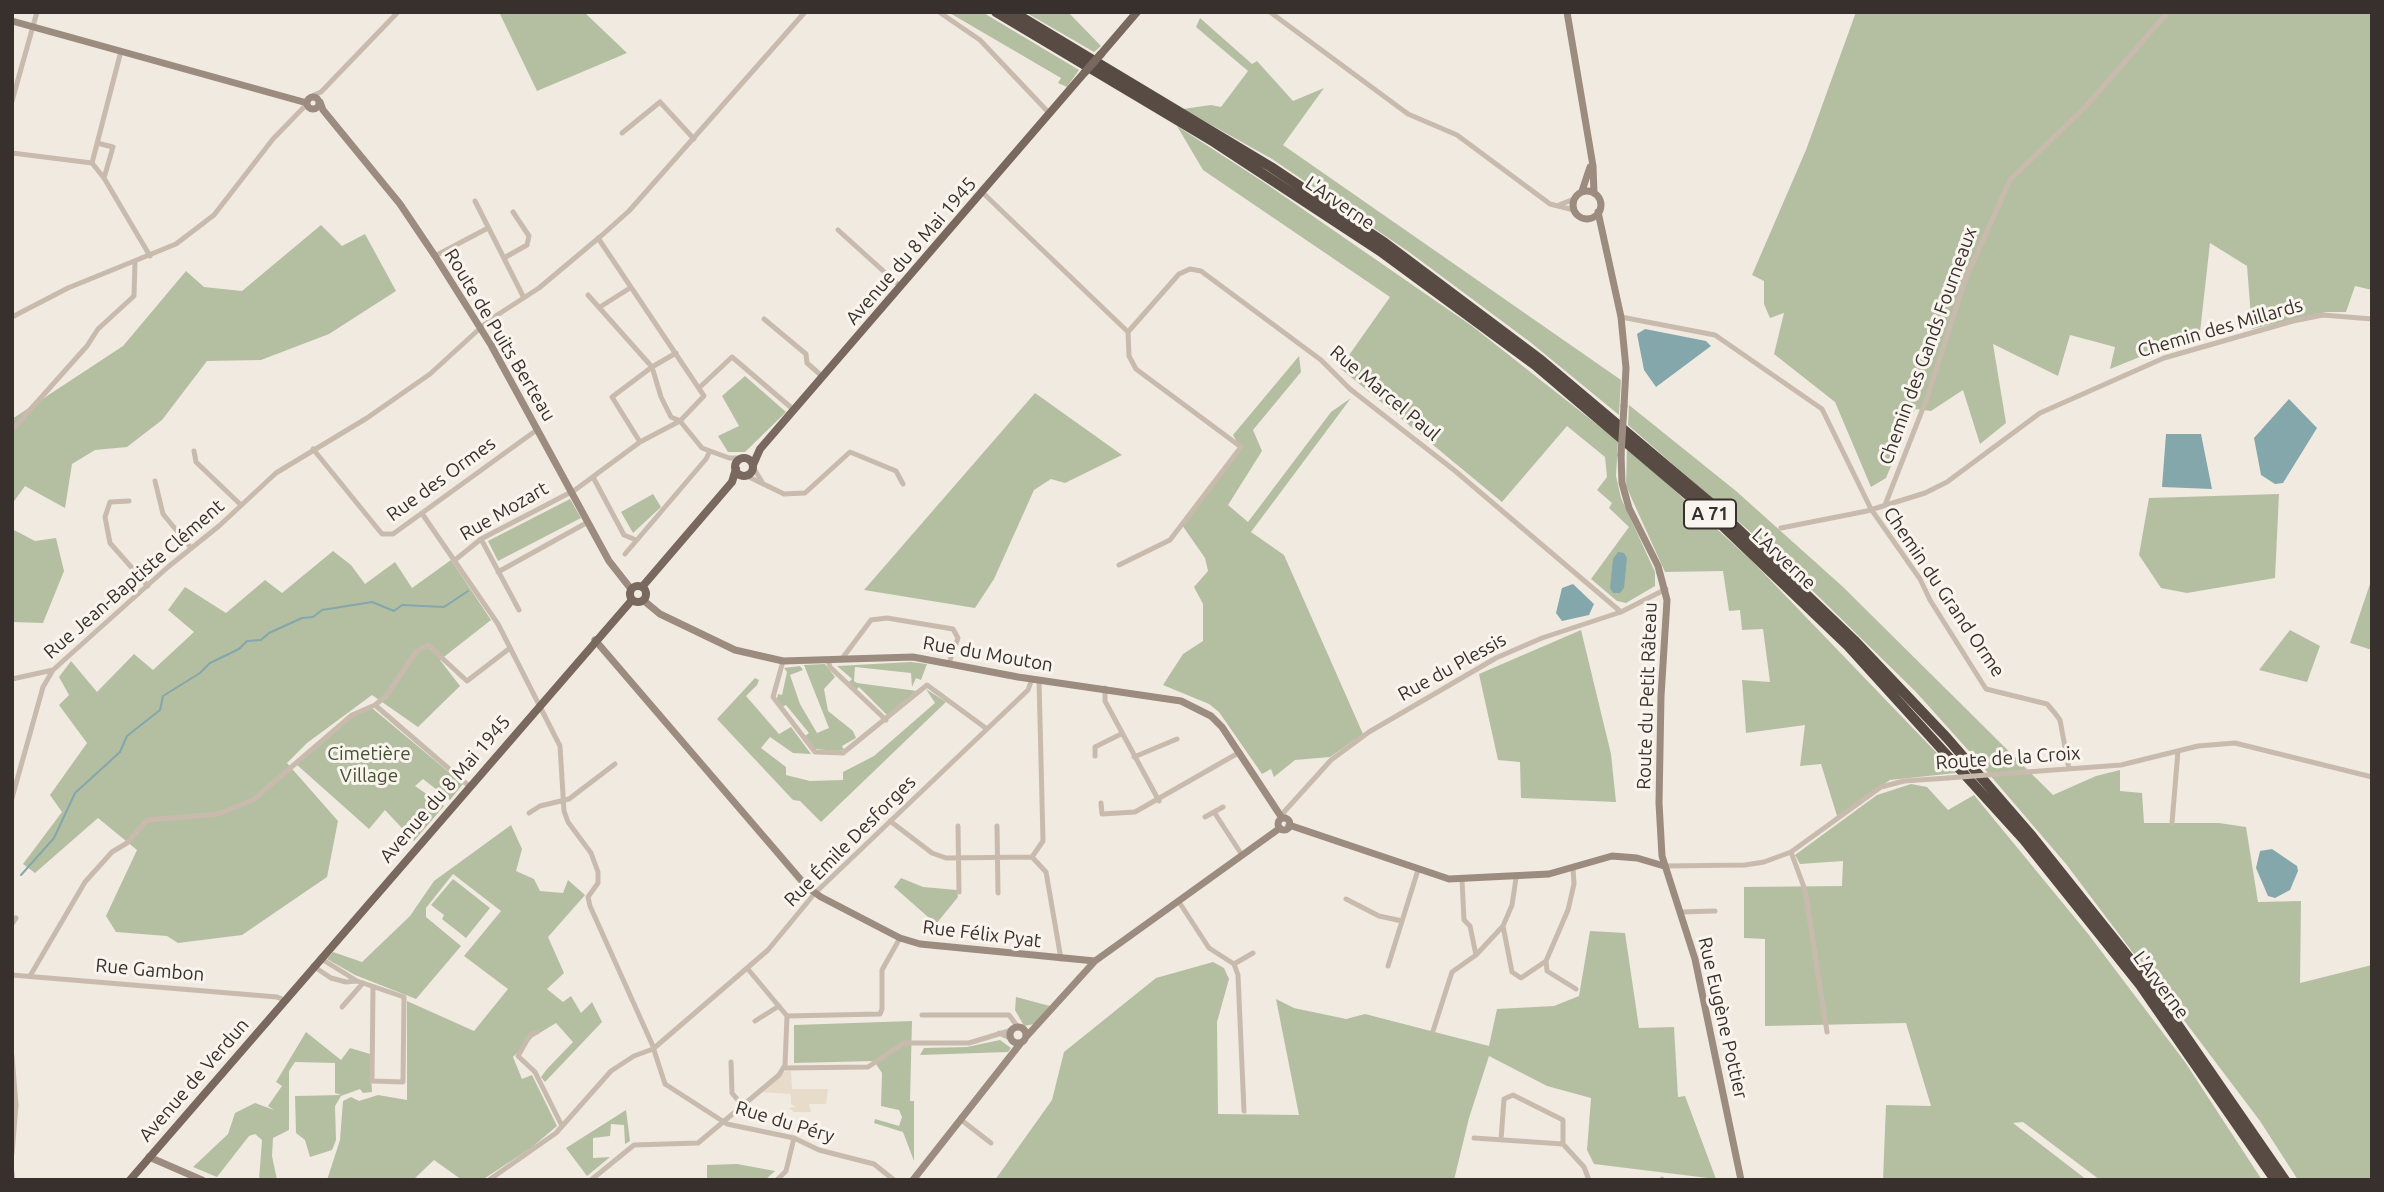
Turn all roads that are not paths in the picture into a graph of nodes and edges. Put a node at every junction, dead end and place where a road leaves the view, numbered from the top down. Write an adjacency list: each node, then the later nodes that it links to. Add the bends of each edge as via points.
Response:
1 (37, 12): 12 (street)
2 (398, 12): 16 (street)
3 (805, 12): 20 (street, Rue Jean-Baptiste Clément)
4 (939, 12): 18 (street, via 980,40)
5 (996, 12): 212 (highway, L'Arverne / A 71, via 1214,142 1391,259 1535,366 1709,513 1848,646 2024,840 2148,996)
6 (1013, 12): 213 (highway, L'Arverne / A 71, via 1259,160 1396,251 1563,377 1740,530 1891,678 2032,836 2147,980)
7 (1137, 12): 18 (main road, Avenue du 8 Mai 1945, bridge)
8 (1270, 12): 31 (street, via 1408,114 1457,135 1541,198)
9 (1567, 12): 23 (street)
10 (2168, 12): 81 (street, Chemin des Gands Fourneaux, via 2087,105 2010,180 1965,280 1927,398)
11 (12, 21): 12 (street)
12 (32, 26): 13 (street); 15 (street)
13 (121, 51): 14 (street); 21 (street)
14 (295, 98): 16 (street); 17 (street)
15 (12, 101)
16 (314, 102): 17 (street); 41 (street, Route de Puits Berteau, via 400,204)
17 (301, 110): 40 (street, via 272,139 214,215 176,244)
18 (1050, 114): 27 (main road, Avenue du 8 Mai 1945)
19 (622, 133): 20 (street, via 660,102)
20 (694, 139): 38 (street, Rue Jean-Baptiste Clément)
21 (97, 143): 24 (street); 25 (street, via 113,147)
22 (12, 153): 24 (street)
23 (1591, 156): 26 (street); 28 (street)
24 (92, 163): 25 (street)
25 (104, 178): 40 (street)
26 (1583, 191): 28 (street); 29 (street)
27 (982, 192): 44 (main road, Avenue du 8 Mai 1945); 54 (street)
28 (1594, 193): 34 (street)
29 (1574, 199): 31 (street); 32 (street)
30 (474, 201): 36 (street)
31 (1559, 205): 32 (street)
32 (1574, 210): 35 (street)
33 (513, 212): 42 (street, via 529,236 527,245)
34 (1598, 212): 35 (street); 39 (street, Route du Petit Râteau)
35 (1585, 218): 39 (street, Route du Petit Râteau)
36 (488, 228): 41 (street); 42 (street)
37 (838, 230): 44 (street)
38 (598, 238): 45 (street); 47 (street, Rue Jean-Baptiste Clément, via 540,288)
39 (1607, 244): 50 (street, Route du Petit Râteau)
40 (150, 256): 43 (street)
41 (435, 256): 53 (street, Route de Puits Berteau)
42 (504, 258): 47 (street)
43 (135, 261): 49 (street); 62 (street, via 134,296 98,329)
44 (901, 287): 57 (main road, Avenue du 8 Mai 1945)
45 (630, 288): 48 (street); 55 (street)
46 (588, 295): 48 (street)
47 (523, 296): 53 (street, Rue Jean-Baptiste Clément)
48 (600, 307): 56 (street)
49 (12, 317)
50 (1621, 317): 82 (street, via 1714,335 1822,409); 96 (street, Route du Petit Râteau, bridge, via 1626,368 1622,484)
51 (764, 319): 57 (street, via 806,354 807,363)
52 (2372, 319): 81 (street, Chemin des Millards, via 2323,315 2293,321 2138,367 2040,413 1947,482)
53 (481, 328): 61 (street, Route de Puits Berteau); 64 (street, Rue Jean-Baptiste Clément, via 430,374)
54 (1128, 332): 91 (street, via 1132,364 1241,447 1170,540); 100 (street, Rue Marcel Paul, via 1179,274 1201,271 1321,360 1350,389 1454,470)
55 (676, 353): 56 (street); 58 (street)
56 (652, 367): 60 (street, via 671,417); 63 (street, via 612,397)
57 (823, 377): 59 (main road, Avenue du 8 Mai 1945)
58 (699, 388): 59 (street, via 732,357); 60 (street, Rue Mozart, via 704,396 700,403)
59 (794, 410): 65 (main road, Avenue du 8 Mai 1945)
60 (680, 421): 63 (street, Rue Mozart); 67 (street, via 698,445)
61 (538, 429): 78 (street, Route de Puits Berteau); 83 (street, Rue des Ormes)
62 (12, 430)
63 (640, 442): 73 (street, Rue Mozart)
64 (313, 449): 80 (street, Rue Jean-Baptiste Clément, via 276,473); 83 (street, Rue des Ormes, via 382,534 393,534)
65 (760, 449): 69 (main road, Avenue du 8 Mai 1945); 70 (main road, Avenue du 8 Mai 1945)
66 (194, 451): 80 (street, Rue Jean-Baptiste Clément, via 197,462)
67 (710, 451): 68 (street); 87 (street)
68 (729, 458): 69 (street); 71 (street)
69 (744, 458): 70 (main road); 71 (main road, Avenue du 8 Mai 1945)
70 (753, 466): 72 (main road, Avenue du 8 Mai 1945); 76 (street)
71 (736, 468): 72 (main road); 75 (main road)
72 (746, 476): 75 (main road); 76 (street)
73 (593, 477): 78 (street, Rue Mozart); 87 (street, via 624,535)
74 (155, 481): 88 (street, via 163,514)
75 (732, 482): 94 (main road)
76 (762, 482): 77 (street, via 784,494 806,493 850,452 896,471)
77 (903, 484)
78 (570, 491): 84 (street, Route de Puits Berteau); 86 (street, Rue Mozart)
79 (130, 501): 93 (street, via 110,502 105,517 110,543)
80 (241, 505): 88 (street, Rue Jean-Baptiste Clément)
81 (1885, 505): 82 (street, Chemin des Millards)
82 (1871, 509): 85 (street, Chemin des Millards); 122 (street, Chemin du Grand Orme, via 1986,688 2047,704 2054,712 2060,720)
83 (423, 515): 90 (street, Rue du Péry)
84 (588, 522): 92 (street); 95 (street, Route de Puits Berteau, via 619,577)
85 (1781, 528)
86 (481, 539): 90 (street, Rue Mozart); 92 (street)
87 (636, 540): 89 (street)
88 (191, 548): 93 (street, Rue Jean-Baptiste Clément)
89 (625, 554)
90 (455, 560): 102 (street, Rue du Péry)
91 (1119, 565)
92 (498, 572): 99 (street)
93 (148, 586): 107 (street, Rue Jean-Baptiste Clément)
94 (642, 587): 95 (main road); 98 (main road)
95 (631, 589): 97 (main road)
96 (1666, 589): 100 (street, Rue du Plessis); 145 (street, Route du Petit Râteau, via 1659,803)
97 (632, 600): 98 (main road); 101 (main road, Avenue du 8 Mai 1945)
98 (643, 600): 105 (street, Rue du Mouton, via 660,614 736,650)
99 (519, 610)
100 (1621, 612): 133 (street, Rue du Plessis, via 1496,658 1369,732 1331,760)
101 (595, 640): 112 (main road, Avenue du 8 Mai 1945); 151 (street, Rue Félix Pyat)
102 (510, 648): 111 (street, via 467,681 428,645 416,652); 112 (street, Rue du Péry)
103 (828, 660): 104 (street, Rue du Mouton); 105 (street, Rue du Mouton); 113 (street)
104 (841, 660): 106 (street, Rue du Mouton, via 913,657); 106 (street, via 871,620 887,618 953,629 958,638)
105 (783, 661): 113 (street, via 773,697 815,752 843,753)
106 (949, 663): 109 (street, Rue du Mouton)
107 (53, 670): 108 (street); 125 (street, Rue Jean-Baptiste Clément, via 43,687)
108 (12, 679)
109 (1035, 679): 110 (street, Rue du Mouton); 114 (street, Rue Émile Desforges); 144 (street, via 1043,841)
110 (1105, 688): 115 (street, via 1105,701); 118 (street, Rue du Mouton, via 1192,705 1217,721)
111 (375, 705): 124 (street); 171 (street, via 352,715 253,800 218,814 147,820 85,882)
112 (539, 706): 124 (main road, Avenue du 8 Mai 1945); 126 (street, Rue du Péry, via 560,746)
113 (886, 720): 114 (street, via 927,685)
114 (987, 729): 134 (street, Rue Émile Desforges)
115 (1121, 734): 119 (street, via 1095,747); 120 (street)
116 (1177, 739): 120 (street)
117 (2178, 751): 122 (street, Route de la Croix, via 2121,765); 123 (street, Route de la Croix, via 2235,743); 135 (street)
118 (1240, 752): 127 (street); 133 (street, Rue du Mouton)
119 (1095, 756)
120 (1133, 757): 127 (street)
121 (615, 764): 126 (street, via 585,790)
122 (2069, 769): 140 (street, Route de la Croix, bridge, via 1904,781 1881,787)
123 (2372, 777)
124 (468, 786): 162 (main road, Avenue du 8 Mai 1945)
125 (12, 797)
126 (563, 801): 130 (street); 185 (street, Rue du Péry, via 568,822 591,853 598,872 598,883 588,897 590,906)
127 (1158, 801): 128 (street, via 1135,813 1113,814 1102,814)
128 (1101, 803)
129 (1223, 807): 131 (street)
130 (529, 813)
131 (1214, 813): 132 (street); 141 (street)
132 (1205, 817)
133 (1283, 818): 136 (street, Rue du Mouton); 139 (street)
134 (890, 821): 143 (street, via 932,853); 151 (street, Rue Émile Desforges)
135 (2172, 823)
136 (1289, 825): 139 (street); 147 (street)
137 (958, 826): 143 (street)
138 (997, 827): 142 (street)
139 (1280, 828): 141 (street)
140 (1791, 852): 145 (street, Route de la Croix, via 1745,865); 183 (street, via 1805,890)
141 (1242, 855): 154 (street)
142 (998, 856): 143 (street); 144 (street); 152 (street)
143 (959, 857): 150 (street)
144 (1032, 857): 163 (street, via 1046,872)
145 (1664, 866): 146 (street, via 1612,856); 156 (street, Rue Eugène Pottier)
146 (1573, 868): 148 (street); 165 (street, via 1568,910)
147 (1418, 870): 149 (street); 157 (street)
148 (1516, 878): 149 (street); 158 (street)
149 (1462, 880): 161 (street, via 1464,920)
150 (959, 892)
151 (815, 893): 159 (street, Rue Félix Pyat); 169 (street, Rue Émile Desforges)
152 (998, 893)
153 (1346, 898): 157 (street, via 1379,916)
154 (1179, 902): 164 (street); 166 (street, via 1209,948)
155 (1715, 911): 156 (street)
156 (1680, 912): 211 (street, Rue Eugène Pottier, via 1695,959)
157 (1402, 921): 168 (street)
158 (1503, 926): 161 (street); 165 (street, via 1512,972 1521,978)
159 (900, 938): 163 (street, Rue Félix Pyat); 179 (street, via 882,970 880,1014)
160 (1253, 953): 166 (street)
161 (1476, 955): 181 (street, via 1452,972)
162 (320, 958): 167 (main road, Avenue du 8 Mai 1945); 172 (street)
163 (1061, 959): 164 (street, Rue Félix Pyat)
164 (1095, 961): 184 (street, via 1038,1027)
165 (1546, 961): 174 (street, via 1547,971)
166 (1234, 964): 190 (street, via 1240,987)
167 (313, 966): 172 (street, via 331,978); 175 (main road, Avenue du 8 Mai 1945)
168 (1388, 966)
169 (747, 968): 176 (street); 185 (street, Rue Émile Desforges)
170 (12, 975): 171 (street, Rue Gambon)
171 (30, 976): 175 (street, Rue Gambon)
172 (360, 982): 173 (street); 177 (street)
173 (373, 987): 173 (street, via 404,997 403,1082 373,1082)
174 (1576, 989)
175 (284, 1000): 200 (main road, Avenue de Verdun)
176 (779, 1006): 179 (street); 180 (street)
177 (342, 1007)
178 (922, 1014): 184 (street, via 1009,1015)
179 (787, 1016): 188 (street)
180 (755, 1021)
181 (1433, 1031)
182 (537, 1032): 193 (street, via 530,1035 518,1056 535,1072)
183 (1827, 1032)
184 (1018, 1036): 188 (street, via 999,1033 969,1043 904,1043 868,1067); 191 (street, via 1013,1054)
185 (653, 1049): 192 (street, Rue du Péry, via 665,1084); 193 (street, Rue Émile Desforges, via 611,1071)
186 (12, 1056): 199 (street, via 16,1105)
187 (731, 1062): 189 (street, via 732,1093)
188 (784, 1068): 189 (street)
189 (742, 1105): 192 (street)
190 (1244, 1111)
191 (960, 1119): 197 (street); 202 (street)
192 (724, 1120): 194 (street, Rue du Péry); 207 (street, via 698,1143 634,1144)
193 (562, 1126): 206 (street, Rue Émile Desforges)
194 (794, 1138): 208 (street, via 786,1171); 209 (street, Rue du Péry, via 819,1150 874,1164)
195 (1474, 1138): 196 (street)
196 (1501, 1140): 198 (street); 198 (street, via 1504,1098 1513,1095 1563,1120)
197 (991, 1143)
198 (1563, 1144): 210 (street, via 1584,1167)
199 (12, 1154)
200 (149, 1157): 204 (main road, Avenue de Verdun); 205 (street)
201 (12, 1172): 203 (street)
202 (915, 1179)
203 (13, 1180)
204 (130, 1180)
205 (202, 1180)
206 (489, 1180)
207 (591, 1180)
208 (777, 1180)
209 (894, 1180)
210 (1589, 1180)
211 (1741, 1180)
212 (2275, 1180)
213 (2285, 1180)

